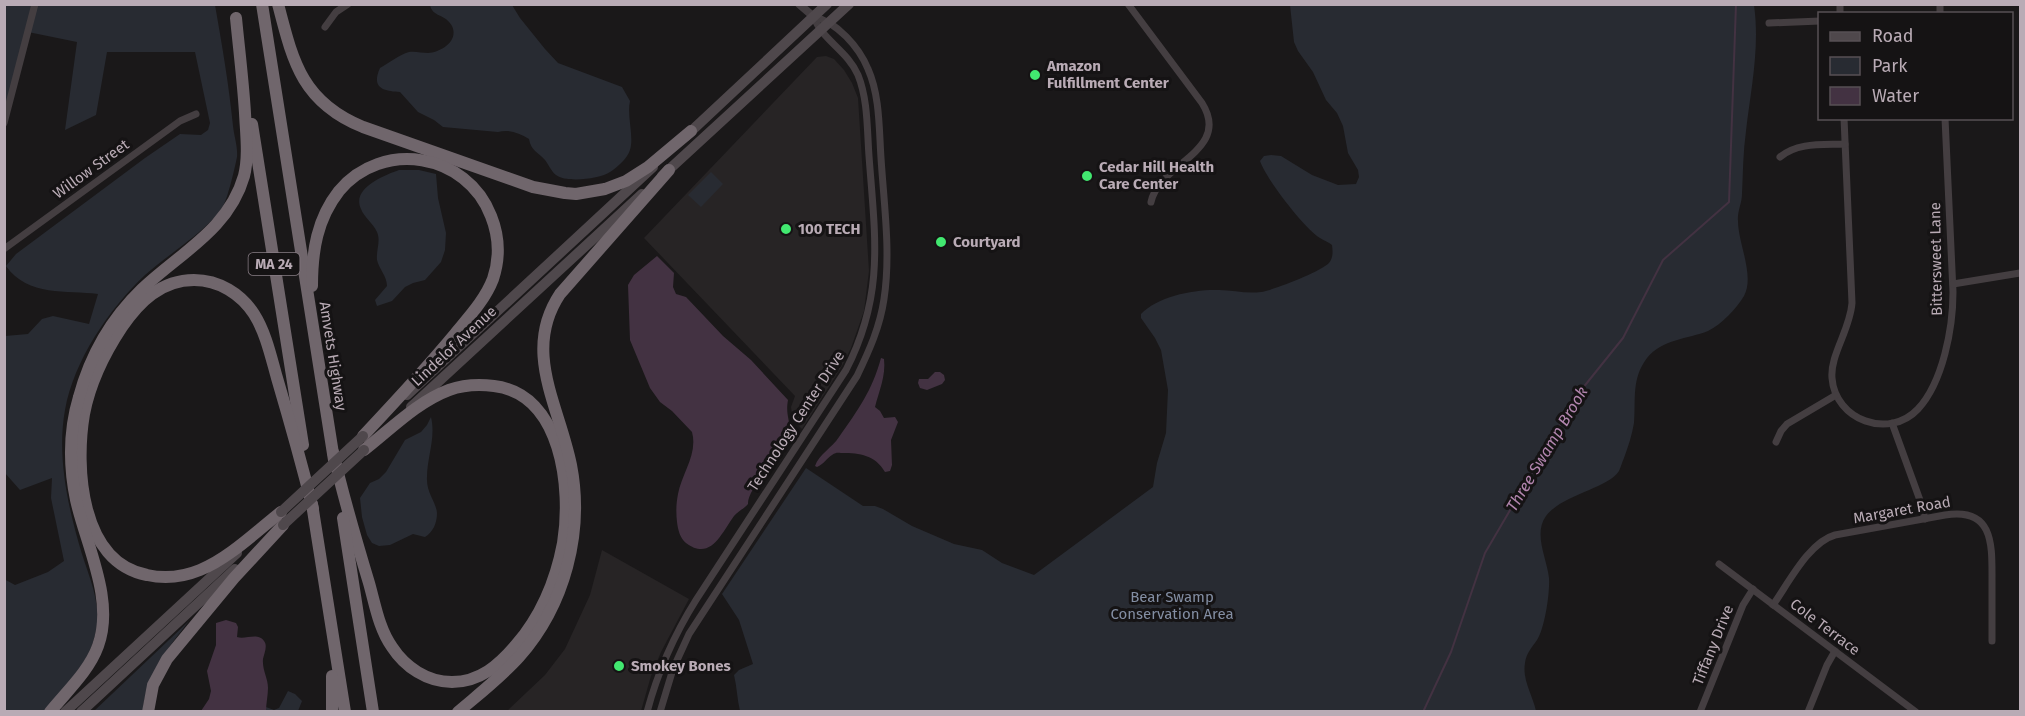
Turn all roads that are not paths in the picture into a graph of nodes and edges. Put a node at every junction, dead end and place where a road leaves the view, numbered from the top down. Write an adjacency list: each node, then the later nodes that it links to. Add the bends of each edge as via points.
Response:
1 (35, 4): 20 (street)
2 (234, 4): 11 (highway, MA 24)
3 (262, 4): 29 (highway, Amvets Highway / MA 24)
4 (278, 4): 21 (highway, via 299,72 318,98 337,114 363,127 533,187 576,194 616,186 640,173)
5 (348, 4): 15 (street)
6 (799, 4): 10 (street)
7 (827, 4): 10 (main road, Lindelof Avenue)
8 (849, 4): 13 (main road, Lindelof Avenue)
9 (1128, 4): 25 (street, via 1202,103 1209,120 1203,144 1159,183)
10 (814, 17): 13 (street, Technology Center Drive); 16 (street, Technology Center Drive); 21 (main road, Lindelof Avenue)
11 (236, 18): 36 (highway, MA 24); 46 (highway, via 246,135 246,164 240,187 215,227 141,290 119,315 100,344 78,398 71,447 73,483 104,618 93,657)
12 (1818, 21): 14 (street)
13 (830, 22): 16 (main road, Lindelof Avenue); 55 (street, Technology Center Drive, via 864,60 876,99 887,259 881,312 856,376 689,634)
14 (1769, 23)
15 (325, 27)
16 (821, 31): 24 (main road, Lindelof Avenue); 54 (street, Technology Center Drive, via 854,66 864,95 876,259 867,319 846,370 678,629)
17 (196, 114): 26 (street, Willow Street, via 180,121)
18 (1844, 120): 22 (street)
19 (1945, 120): 28 (street, Bittersweet Lane)
20 (4, 123)
21 (691, 131): 32 (main road, Lindelof Avenue)
22 (1845, 144): 23 (street, via 1798,147); 30 (street, via 1852,296 1849,321 1833,365)
23 (1780, 157)
24 (669, 170): 34 (main road, Lindelof Avenue); 53 (highway, via 560,294 547,317 542,353 574,489 569,558 553,604 528,646)
25 (1151, 202)
26 (4, 249)
27 (2020, 273): 28 (street)
28 (1953, 284): 31 (street, Bittersweet Lane, via 1948,336 1932,387 1915,412)
29 (320, 370): 32 (highway, via 313,305 314,251 323,217 339,192 370,167 395,160 426,160 461,176 483,199 495,227 498,250 488,290 407,390); 35 (highway, Amvets Highway / MA 24)
30 (1836, 395): 31 (street, via 1857,418); 33 (street, via 1787,424)
31 (1892, 423): 38 (street)
32 (363, 436): 37 (main road, Lindelof Avenue, bridge)
33 (1776, 442)
34 (364, 450): 35 (highway, via 421,405 450,390 473,385 499,387 524,396 537,407 549,427 565,489 560,556 548,594 530,628 499,663 480,676 453,682 426,677 403,662 392,648 350,520); 39 (main road, Lindelof Avenue, bridge)
35 (333, 452): 52 (highway, Amvets Highway / MA 24)
36 (313, 509): 37 (highway, via 255,315 235,293 216,283 186,280 160,288 139,306 115,337 99,366 88,400 80,462 86,503 99,542 115,561 130,570 173,577 214,563); 41 (highway, MA 24)
37 (281, 512): 47 (main road, Lindelof Avenue)
38 (1925, 519): 43 (street, Margaret Road, via 1824,539); 44 (street, Margaret Road, via 1963,514 1977,519 1987,531 1992,550)
39 (283, 525): 48 (main road, Lindelof Avenue); 49 (highway, via 167,659 153,685)
40 (1719, 564): 42 (street, Cole Terrace)
41 (324, 579): 50 (highway); 51 (highway, MA 24)
42 (1753, 589): 43 (street, Cole Terrace); 56 (street, Tiffany Drive)
43 (1773, 605): 45 (street, Cole Terrace)
44 (1992, 641)
45 (1835, 651): 57 (street); 58 (street, Cole Terrace)
46 (50, 711)
47 (65, 711)
48 (81, 711)
49 (148, 711)
50 (332, 711)
51 (345, 711)
52 (374, 711)
53 (458, 711)
54 (647, 711)
55 (660, 711)
56 (1700, 711)
57 (1808, 711)
58 (1916, 711)

